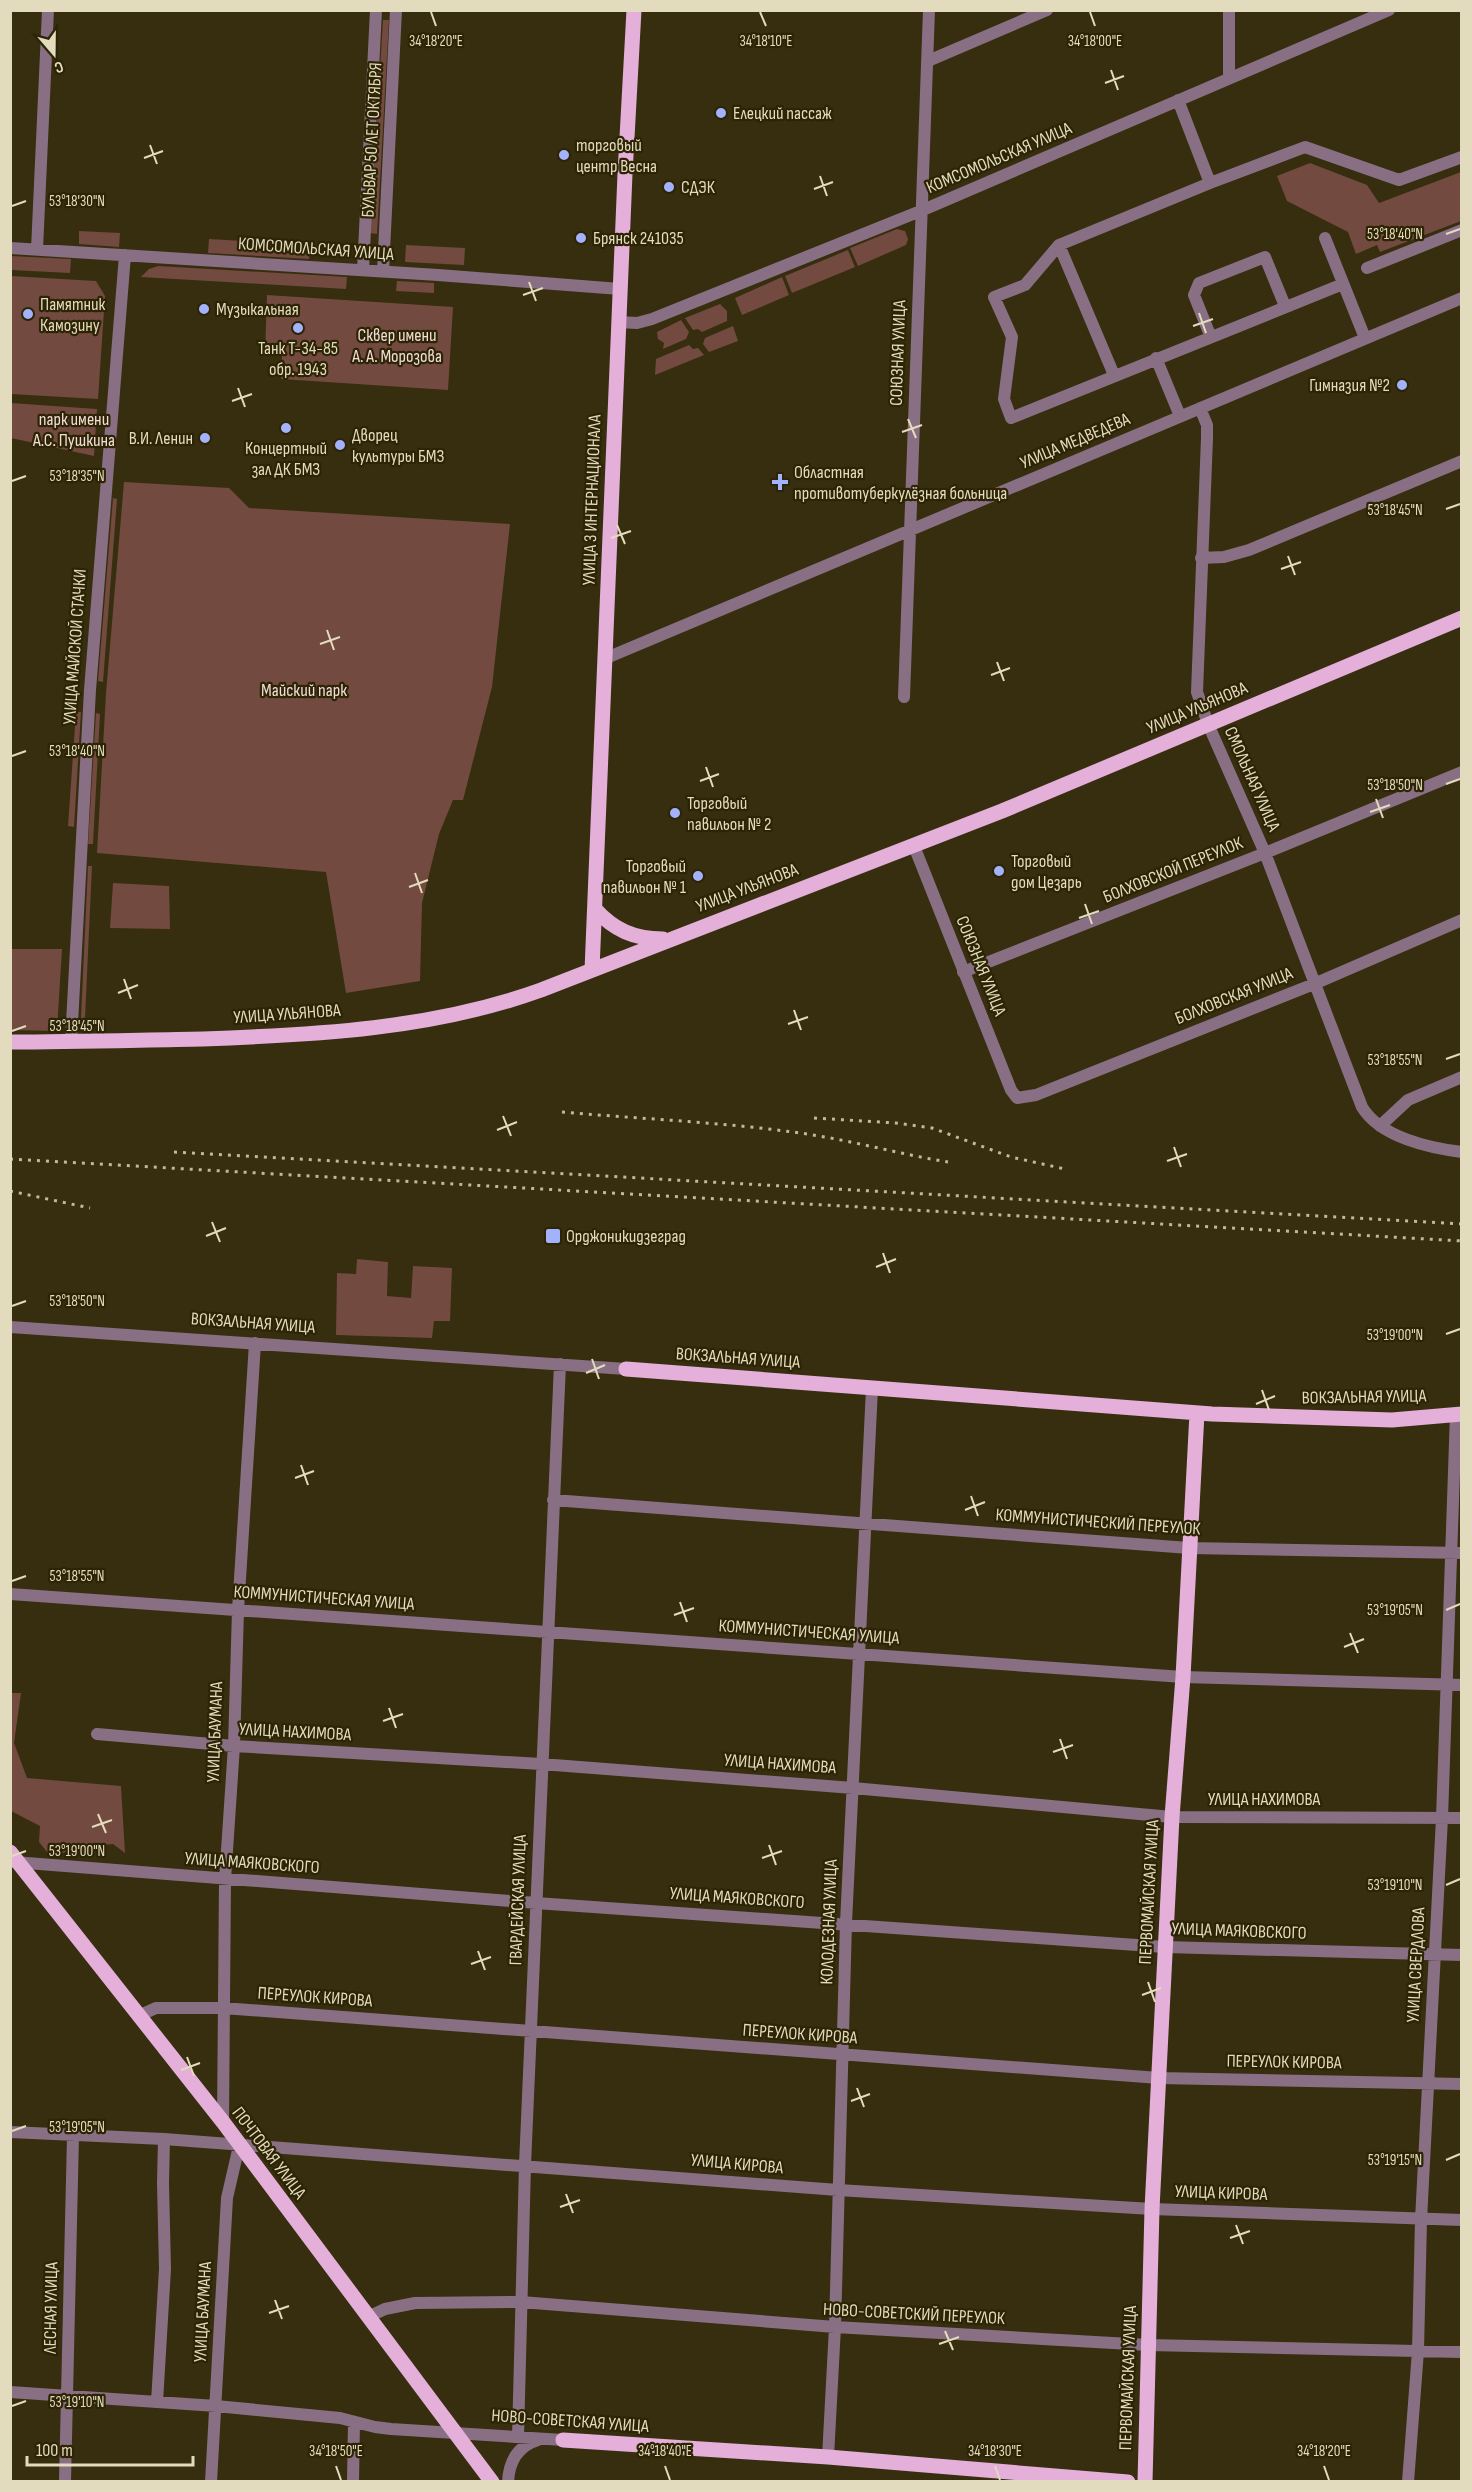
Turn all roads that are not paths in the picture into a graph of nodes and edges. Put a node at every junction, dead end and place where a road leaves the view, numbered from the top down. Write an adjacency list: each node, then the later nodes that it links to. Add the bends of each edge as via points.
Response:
1 (48, 10): 19 (street)
2 (376, 10): 22 (street)
3 (396, 10): 23 (street, БУЛЬВАР 50 ЛЕТ ОКТЯБРЯ)
4 (634, 10): 25 (main road, УЛИЦА 3 ИНТЕРНАЦИОНАЛА)
5 (929, 10): 9 (street, СОЮЗНАЯ УЛИЦА)
6 (1047, 10): 9 (street)
7 (1229, 10): 10 (street)
8 (1389, 10): 10 (street, КОМСОМОЛЬСКАЯ УЛИЦА)
9 (928, 61): 14 (street, СОЮЗНАЯ УЛИЦА)
10 (1229, 78): 11 (street, КОМСОМОЛЬСКАЯ УЛИЦА)
11 (1178, 100): 13 (street); 14 (street, КОМСОМОЛЬСКАЯ УЛИЦА)
12 (1461, 157): 13 (street, via 1399,180 1305,147)
13 (1210, 183): 17 (street)
14 (923, 210): 28 (street, КОМСОМОЛЬСКАЯ УЛИЦА, via 652,319); 36 (street, СОЮЗНАЯ УЛИЦА)
15 (1461, 230): 21 (street)
16 (1324, 238): 24 (street)
17 (1059, 245): 32 (street); 32 (street, via 1025,285 994,297 1012,337 1004,399 1011,418)
18 (10, 248): 19 (street, КОМСОМОЛЬСКАЯ УЛИЦА)
19 (37, 249): 20 (street, КОМСОМОЛЬСКАЯ УЛИЦА)
20 (125, 255): 22 (street, КОМСОМОЛЬСКАЯ УЛИЦА); 52 (street, УЛИЦА МАЙСКОЙ СТАЧКИ, via 90,690)
21 (1367, 268)
22 (363, 270): 23 (street, КОМСОМОЛЬСКАЯ УЛИЦА)
23 (383, 271): 25 (street, КОМСОМОЛЬСКАЯ УЛИЦА)
24 (1343, 284): 27 (street); 30 (street)
25 (620, 289): 28 (main road, УЛИЦА 3 ИНТЕРНАЦИОНАЛА)
26 (1461, 298): 30 (street, УЛИЦА МЕДВЕДЕВА)
27 (1286, 306): 29 (street); 29 (street, via 1265,257 1199,283 1194,295)
28 (619, 322): 39 (main road, УЛИЦА 3 ИНТЕРНАЦИОНАЛА)
29 (1210, 336): 31 (street)
30 (1365, 338): 33 (street, УЛИЦА МЕДВЕДЕВА)
31 (1156, 358): 32 (street); 34 (street)
32 (1114, 375)
33 (1200, 408): 34 (street, УЛИЦА МЕДВЕДЕВА); 37 (street, СМОЛЬНАЯ УЛИЦА, via 1207,425)
34 (1180, 416): 36 (street, УЛИЦА МЕДВЕДЕВА)
35 (1461, 461): 37 (street, via 1249,550)
36 (909, 531): 39 (street, УЛИЦА МЕДВЕДЕВА); 40 (street, СОЮЗНАЯ УЛИЦА)
37 (1202, 558): 41 (street, СМОЛЬНАЯ УЛИЦА, via 1197,692)
38 (1461, 618): 41 (main road, УЛИЦА УЛЬЯНОВА)
39 (604, 659): 45 (main road, УЛИЦА 3 ИНТЕРНАЦИОНАЛА)
40 (904, 697)
41 (1208, 724): 43 (main road, УЛИЦА УЛЬЯНОВА); 44 (street, СМОЛЬНАЯ УЛИЦА)
42 (1461, 772): 44 (street, БОЛХОВСКОЙ ПЕРЕУЛОК)
43 (914, 846): 47 (main road, УЛИЦА УЛЬЯНОВА); 49 (street, СОЮЗНАЯ УЛИЦА)
44 (1265, 853): 49 (street, БОЛХОВСКОЙ ПЕРЕУЛОК); 50 (street, СМОЛЬНАЯ УЛИЦА)
45 (595, 909): 47 (main road, via 624,932 649,939); 48 (main road, УЛИЦА 3 ИНТЕРНАЦИОНАЛА)
46 (1461, 920): 50 (street, БОЛХОВСКАЯ УЛИЦА)
47 (669, 939): 48 (main road, УЛИЦА УЛЬЯНОВА)
48 (592, 970): 52 (main road, УЛИЦА УЛЬЯНОВА, via 482,1008 399,1025 270,1037)
49 (963, 972): 54 (street, СОЮЗНАЯ УЛИЦА)
50 (1314, 984): 54 (street, БОЛХОВСКАЯ УЛИЦА, via 1047,1090); 55 (street, СМОЛЬНАЯ УЛИЦА, via 1358,1101)
51 (10, 1042): 52 (main road, УЛИЦА УЛЬЯНОВА)
52 (71, 1042)
53 (1461, 1077): 55 (street, via 1408,1100)
54 (1017, 1098)
55 (1380, 1125): 56 (street, via 1427,1145)
56 (1461, 1152)
57 (10, 1327): 58 (street, ВОКЗАЛЬНАЯ УЛИЦА)
58 (255, 1343): 59 (street, ВОКЗАЛЬНАЯ УЛИЦА); 69 (street, УЛИЦА БАУМАНА)
59 (560, 1364): 60 (street, ВОКЗАЛЬНАЯ УЛИЦА); 64 (street, ГВАРДЕЙСКАЯ УЛИЦА)
60 (626, 1369): 61 (main road, ВОКЗАЛЬНАЯ УЛИЦА)
61 (872, 1388): 62 (main road, ВОКЗАЛЬНАЯ УЛИЦА); 65 (street, КОЛОДЕЗНАЯ УЛИЦА)
62 (1197, 1413): 63 (main road, ВОКЗАЛЬНАЯ УЛИЦА, via 1348,1420); 66 (main road, ПЕРВОМАЙСКАЯ УЛИЦА)
63 (1459, 1414): 67 (street, УЛИЦА СВЕРДЛОВА)
64 (553, 1500): 65 (street, КОММУНИСТИЧЕСКИЙ ПЕРЕУЛОК); 70 (street, ГВАРДЕЙСКАЯ УЛИЦА)
65 (867, 1523): 66 (street, КОММУНИСТИЧЕСКИЙ ПЕРЕУЛОК); 71 (street, КОЛОДЕЗНАЯ УЛИЦА)
66 (1189, 1548): 67 (street, КОММУНИСТИЧЕСКИЙ ПЕРЕУЛОК); 72 (main road, ПЕРВОМАЙСКАЯ УЛИЦА)
67 (1456, 1553): 73 (street, УЛИЦА СВЕРДЛОВА)
68 (10, 1594): 69 (street, КОММУНИСТИЧЕСКАЯ УЛИЦА)
69 (238, 1610): 70 (street, КОММУНИСТИЧЕСКАЯ УЛИЦА); 76 (street, УЛИЦА БАУМАНА)
70 (547, 1632): 71 (street, КОММУНИСТИЧЕСКАЯ УЛИЦА); 77 (street, ГВАРДЕЙСКАЯ УЛИЦА)
71 (858, 1654): 72 (street, КОММУНИСТИЧЕСКАЯ УЛИЦА); 78 (street, КОЛОДЕЗНАЯ УЛИЦА)
72 (1183, 1677): 73 (street, КОММУНИСТИЧЕСКАЯ УЛИЦА); 79 (main road, ПЕРВОМАЙСКАЯ УЛИЦА)
73 (1446, 1685): 74 (street, КОММУНИСТИЧЕСКАЯ УЛИЦА); 80 (street, УЛИЦА СВЕРДЛОВА)
74 (1461, 1685)
75 (97, 1734): 76 (street, УЛИЦА НАХИМОВА)
76 (234, 1746): 77 (street, УЛИЦА НАХИМОВА); 83 (street, УЛИЦА БАУМАНА)
77 (541, 1764): 78 (street, УЛИЦА НАХИМОВА); 84 (street, ГВАРДЕЙСКАЯ УЛИЦА)
78 (853, 1788): 79 (street, УЛИЦА НАХИМОВА); 85 (street, КОЛОДЕЗНАЯ УЛИЦА)
79 (1172, 1816): 80 (street, УЛИЦА НАХИМОВА); 86 (main road, ПЕРВОМАЙСКАЯ УЛИЦА)
80 (1442, 1818): 81 (street, УЛИЦА НАХИМОВА); 87 (street, УЛИЦА СВЕРДЛОВА)
81 (1461, 1818)
82 (13, 1859): 83 (street, УЛИЦА МАЯКОВСКОГО); 90 (main road, ПОЧТОВАЯ УЛИЦА)
83 (225, 1880): 84 (street, УЛИЦА МАЯКОВСКОГО); 89 (street, УЛИЦА БАУМАНА)
84 (536, 1903): 85 (street, УЛИЦА МАЯКОВСКОГО); 91 (street, ГВАРДЕЙСКАЯ УЛИЦА)
85 (846, 1923): 86 (street, УЛИЦА МАЯКОВСКОГО); 92 (street, КОЛОДЕЗНАЯ УЛИЦА)
86 (1165, 1947): 87 (street, УЛИЦА МАЯКОВСКОГО); 93 (main road, ПЕРВОМАЙСКАЯ УЛИЦА)
87 (1434, 1954): 88 (street, УЛИЦА МАЯКОВСКОГО); 94 (street, УЛИЦА СВЕРДЛОВА)
88 (1461, 1955)
89 (223, 2008): 90 (street, ПЕРЕУЛОК КИРОВА, via 156,2008); 91 (street, ПЕРЕУЛОК КИРОВА); 96 (street, УЛИЦА БАУМАНА)
90 (138, 2016): 96 (main road, ПОЧТОВАЯ УЛИЦА)
91 (531, 2032): 92 (street, ПЕРЕУЛОК КИРОВА); 101 (street, ГВАРДЕЙСКАЯ УЛИЦА)
92 (843, 2056): 93 (street, ПЕРЕУЛОК КИРОВА); 102 (street, КОЛОДЕЗНАЯ УЛИЦА)
93 (1159, 2078): 94 (street, ПЕРЕУЛОК КИРОВА); 103 (main road, ПЕРВОМАЙСКАЯ УЛИЦА)
94 (1429, 2083): 95 (street, ПЕРЕУЛОК КИРОВА); 104 (street, УЛИЦА СВЕРДЛОВА)
95 (1461, 2084)
96 (223, 2122): 100 (main road, ПОЧТОВАЯ УЛИЦА)
97 (10, 2132): 98 (street, УЛИЦА КИРОВА)
98 (74, 2136): 99 (street, УЛИЦА КИРОВА); 113 (street, ЛЕСНАЯ УЛИЦА)
99 (164, 2139): 100 (street, УЛИЦА КИРОВА); 114 (street, via 165,2269)
100 (239, 2146): 101 (street, УЛИЦА КИРОВА); 107 (main road, ПОЧТОВАЯ УЛИЦА); 115 (street, УЛИЦА БАУМАНА, via 227,2198)
101 (525, 2165): 102 (street, УЛИЦА КИРОВА); 106 (street, ГВАРДЕЙСКАЯ УЛИЦА)
102 (838, 2190): 103 (street, УЛИЦА КИРОВА); 108 (street, КОЛОДЕЗНАЯ УЛИЦА)
103 (1152, 2209): 104 (street, УЛИЦА КИРОВА); 109 (main road, ПЕРВОМАЙСКАЯ УЛИЦА)
104 (1421, 2220): 105 (street, УЛИЦА КИРОВА); 110 (street, УЛИЦА СВЕРДЛОВА)
105 (1461, 2220)
106 (521, 2302): 107 (street, НОВО-СОВЕТСКИЙ ПЕРЕУЛОК, via 415,2302 385,2308); 108 (street, НОВО-СОВЕТСКИЙ ПЕРЕУЛОК); 118 (street, ГВАРДЕЙСКАЯ УЛИЦА)
107 (368, 2317): 117 (main road, ПОЧТОВАЯ УЛИЦА)
108 (835, 2327): 109 (street, НОВО-СОВЕТСКИЙ ПЕРЕУЛОК); 121 (street, КОЛОДЕЗНАЯ УЛИЦА)
109 (1148, 2345): 110 (street, НОВО-СОВЕТСКИЙ ПЕРЕУЛОК); 128 (main road, ПЕРВОМАЙСКАЯ УЛИЦА)
110 (1418, 2351): 111 (street, НОВО-СОВЕТСКИЙ ПЕРЕУЛОК); 129 (street, УЛИЦА СВЕРДЛОВА)
111 (1461, 2352)
112 (10, 2392): 113 (street, НОВО-СОВЕТСКАЯ УЛИЦА)
113 (67, 2396): 114 (street, НОВО-СОВЕТСКАЯ УЛИЦА); 122 (street, ЛЕСНАЯ УЛИЦА)
114 (157, 2402): 115 (street, НОВО-СОВЕТСКАЯ УЛИЦА)
115 (216, 2406): 116 (street, НОВО-СОВЕТСКАЯ УЛИЦА); 123 (street, УЛИЦА БАУМАНА)
116 (354, 2422): 117 (street, НОВО-СОВЕТСКАЯ УЛИЦА); 124 (street)
117 (455, 2433): 118 (street, НОВО-СОВЕТСКАЯ УЛИЦА); 125 (main road, ПОЧТОВАЯ УЛИЦА)
118 (519, 2438): 119 (street, НОВО-СОВЕТСКАЯ УЛИЦА)
119 (542, 2439): 120 (street, НОВО-СОВЕТСКАЯ УЛИЦА); 126 (street, via 531,2442 515,2455)
120 (563, 2440): 121 (main road, НОВО-СОВЕТСКАЯ УЛИЦА)
121 (828, 2457): 127 (main road, НОВО-СОВЕТСКАЯ УЛИЦА)
122 (64, 2481)
123 (211, 2481)
124 (353, 2481)
125 (492, 2481)
126 (508, 2481)
127 (1128, 2481)
128 (1145, 2481)
129 (1408, 2481)

